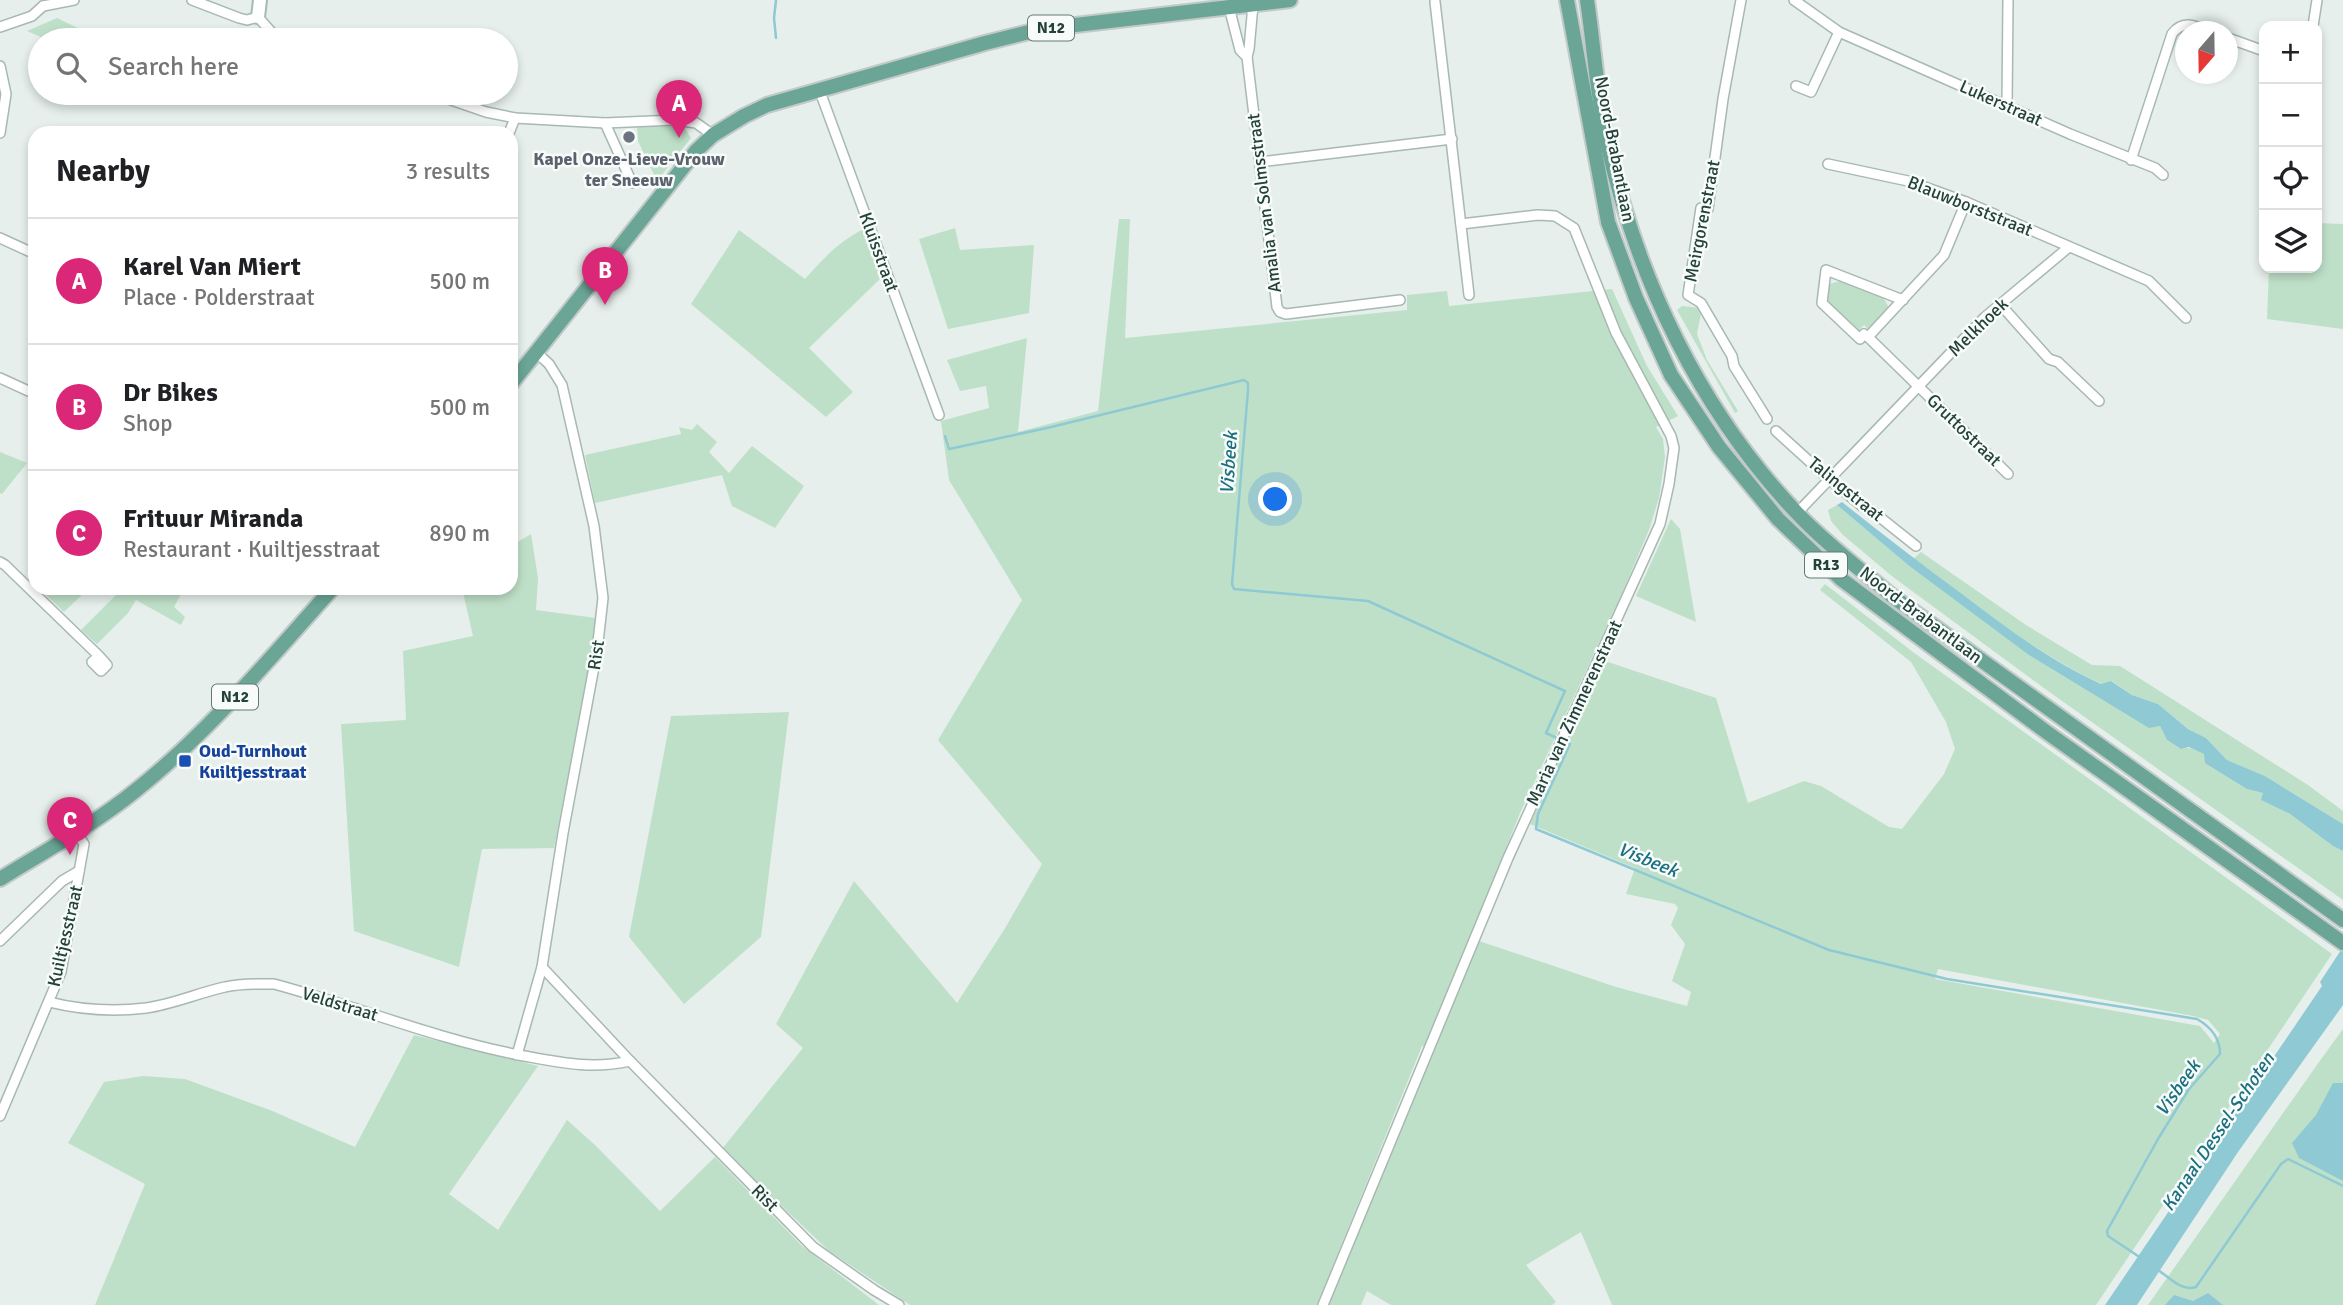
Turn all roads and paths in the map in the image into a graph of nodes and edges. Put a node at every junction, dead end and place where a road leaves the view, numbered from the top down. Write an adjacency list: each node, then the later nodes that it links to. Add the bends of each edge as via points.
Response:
1 (74, 0): 12 (street)
2 (192, 0): 15 (street, via 239,18)
3 (260, 0): 15 (street)
4 (1290, 0): 13 (main road, N12)
5 (1567, 0): 74 (main road, Noord-Brabantlaan / R13, via 1608,222 1671,375 1718,447 1778,519 1841,579)
6 (1587, 0): 62 (main road, Noord-Brabantlaan / R13, via 1607,140 1619,190 1666,321 1730,432)
7 (1741, 0): 58 (street, Meirgorenstraat, via 1708,209 1702,208 1688,295 1701,303)
8 (1794, 0): 20 (street, Lukerstraat)
9 (2008, 0): 28 (street)
10 (2317, 0): 16 (street)
11 (1435, 2): 34 (street)
12 (39, 3): 17 (street, via 32,16)
13 (1253, 5): 14 (main road, N12); 23 (street, Amalia van Solmsstraat)
14 (1229, 7): 23 (street, Amalia van Solmsstraat, via 1240,50); 26 (main road, N12, via 1041,29)
15 (258, 18): 18 (street)
16 (2314, 21)
17 (0, 27)
18 (268, 28)
19 (2175, 30): 35 (street)
20 (1839, 32): 25 (street, via 1815,95); 28 (street, Lukerstraat)
21 (2238, 42): 22 (street)
22 (2259, 49)
23 (1247, 58): 36 (street, Amalia van Solmsstraat)
24 (0, 65): 32 (street, via 6,94)
25 (1796, 86)
26 (819, 89): 33 (main road, N12, via 752,111); 57 (street, Kluisstraat)
27 (466, 105): 29 (street)
28 (2007, 106): 35 (street, Lukerstraat)
29 (515, 117): 30 (street); 31 (street)
30 (605, 124): 33 (street, via 685,121); 39 (street)
31 (512, 126)
32 (0, 133)
33 (713, 135): 51 (main road, N12)
34 (1452, 139): 36 (street); 41 (street)
35 (2131, 160): 38 (street, Lukerstraat)
36 (1260, 162): 46 (street, Amalia van Solmsstraat, via 1280,312)
37 (1828, 164): 40 (street, Blauwborststraat, via 1908,181)
38 (2163, 175)
39 (632, 183)
40 (1966, 202): 43 (street, Blauwborststraat); 47 (street, via 1944,256)
41 (1461, 224): 45 (street); 81 (street, Maria van Zimmerenstraat, via 1538,215 1555,216 1574,228 1616,333 1674,448 1660,524 1507,858)
42 (0, 237): 44 (street)
43 (2069, 247): 48 (street, Melkhoek); 49 (street, via 2149,281)
44 (28, 251)
45 (1469, 295)
46 (1400, 300)
47 (1903, 300): 50 (street); 50 (street, Gruttostraat, via 1826,270 1822,303 1860,339 1864,334)
48 (2000, 304): 54 (street, Melkhoek); 56 (street, via 2049,359)
49 (2186, 318)
50 (1868, 337): 54 (street, Gruttostraat)
51 (537, 353): 52 (main road, N12); 75 (street, Rist, via 562,385 594,526 603,598)
52 (518, 376)
53 (0, 378): 55 (street)
54 (1919, 386): 60 (street, Gruttostraat); 61 (street, Melkhoek)
55 (28, 391)
56 (2099, 401)
57 (939, 415)
58 (1767, 419)
59 (1776, 431): 61 (street, Talingstraat)
60 (2008, 474)
61 (1830, 480): 62 (street, Melkhoek); 63 (street, Talingstraat)
62 (1797, 513): 72 (main road, Noord-Brabantlaan / R13, via 1892,596)
63 (1916, 546)
64 (0, 562): 65 (street)
65 (28, 587)
66 (36, 595): 68 (street)
67 (327, 595): 69 (main road, N12, via 220,714 135,792)
68 (99, 656)
69 (76, 832): 70 (street, Kuiltjesstraat, via 84,845); 71 (main road, N12)
70 (79, 871): 73 (street, via 62,881); 76 (street, Kuiltjesstraat, via 61,972)
71 (0, 879)
72 (2338, 916)
73 (0, 941)
74 (2343, 943)
75 (542, 967): 77 (street, Rist); 78 (street, Rist)
76 (48, 1002): 77 (street, Veldstraat, via 76,1009 118,1010 164,1004 226,987 274,984); 79 (street, Kuiltjesstraat)
77 (517, 1055): 78 (street, Veldstraat, via 568,1065)
78 (630, 1061): 80 (street, Rist, via 813,1247)
79 (0, 1116)
80 (899, 1305)
81 (1323, 1305)

